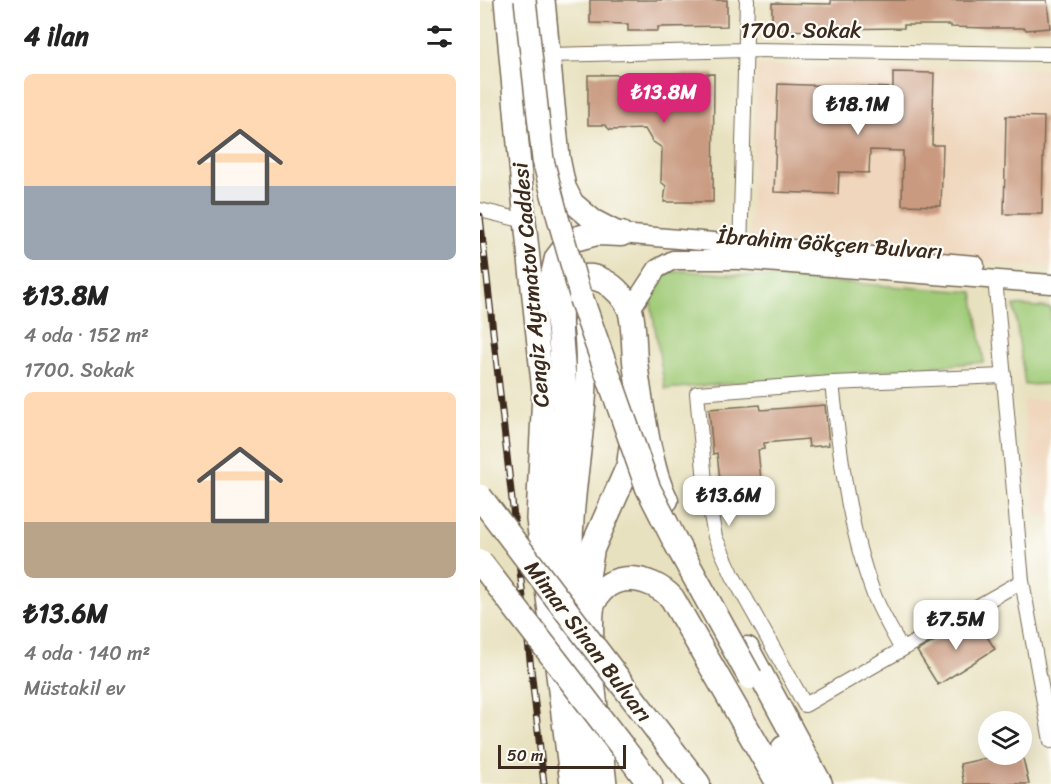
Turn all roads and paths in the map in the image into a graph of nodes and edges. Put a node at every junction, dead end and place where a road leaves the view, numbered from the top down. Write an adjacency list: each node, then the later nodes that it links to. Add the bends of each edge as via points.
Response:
1 (506, 0): 9 (main road, Cengiz Aytmatov Caddesi)
2 (525, 0): 15 (main road, bridge, via 543,160)
3 (544, 0): 7 (main road)
4 (747, 0): 5 (street)
5 (747, 50): 6 (street, 1700. Sokak); 7 (street, 1700. Sokak); 11 (street)
6 (1051, 54)
7 (550, 55): 10 (main road, via 565,187 573,202 593,220)
8 (480, 210): 9 (street)
9 (525, 221): 28 (main road, Cengiz Aytmatov Caddesi, via 543,392 537,519)
10 (621, 234): 11 (main road, İbrahim Gökçen Bulvarı); 17 (highway, via 597,233 571,240 557,258 552,279)
11 (740, 252): 12 (main road, İbrahim Gökçen Bulvarı); 13 (main road, İbrahim Gökçen Bulvarı); 16 (main road, İbrahim Gökçen Bulvarı, via 673,260 657,269)
12 (1051, 272)
13 (995, 278): 14 (main road, İbrahim Gökçen Bulvarı); 18 (street)
14 (1051, 284)
15 (581, 298): 24 (main road, bridge, via 588,366 573,506 572,563); 34 (highway, bridge, via 648,488 750,677)
16 (630, 310): 17 (highway, via 607,281 592,277 578,280 568,286 561,301); 20 (highway)
17 (560, 331): 29 (highway, via 565,399 557,530)
18 (1004, 376): 19 (street); 23 (street)
19 (832, 383): 25 (street, via 852,525 874,596); 25 (street, via 697,393 705,482 716,537 733,576 805,705)
20 (638, 394): 24 (highway, via 629,465 592,549 586,587); 35 (highway, via 657,485)
21 (480, 497): 32 (highway, Mimar Sinan Bulvarı, bridge)
22 (480, 562): 31 (highway, bridge)
23 (1022, 581): 25 (street); 26 (street)
24 (591, 648): 30 (main road); 33 (highway, via 593,603 604,587 628,578 663,589 672,598)
25 (901, 648)
26 (1044, 671): 27 (street)
27 (1051, 741)
28 (571, 784)
29 (586, 784)
30 (606, 784)
31 (650, 784)
32 (698, 784)
33 (778, 784)
34 (801, 784)
35 (820, 784)

